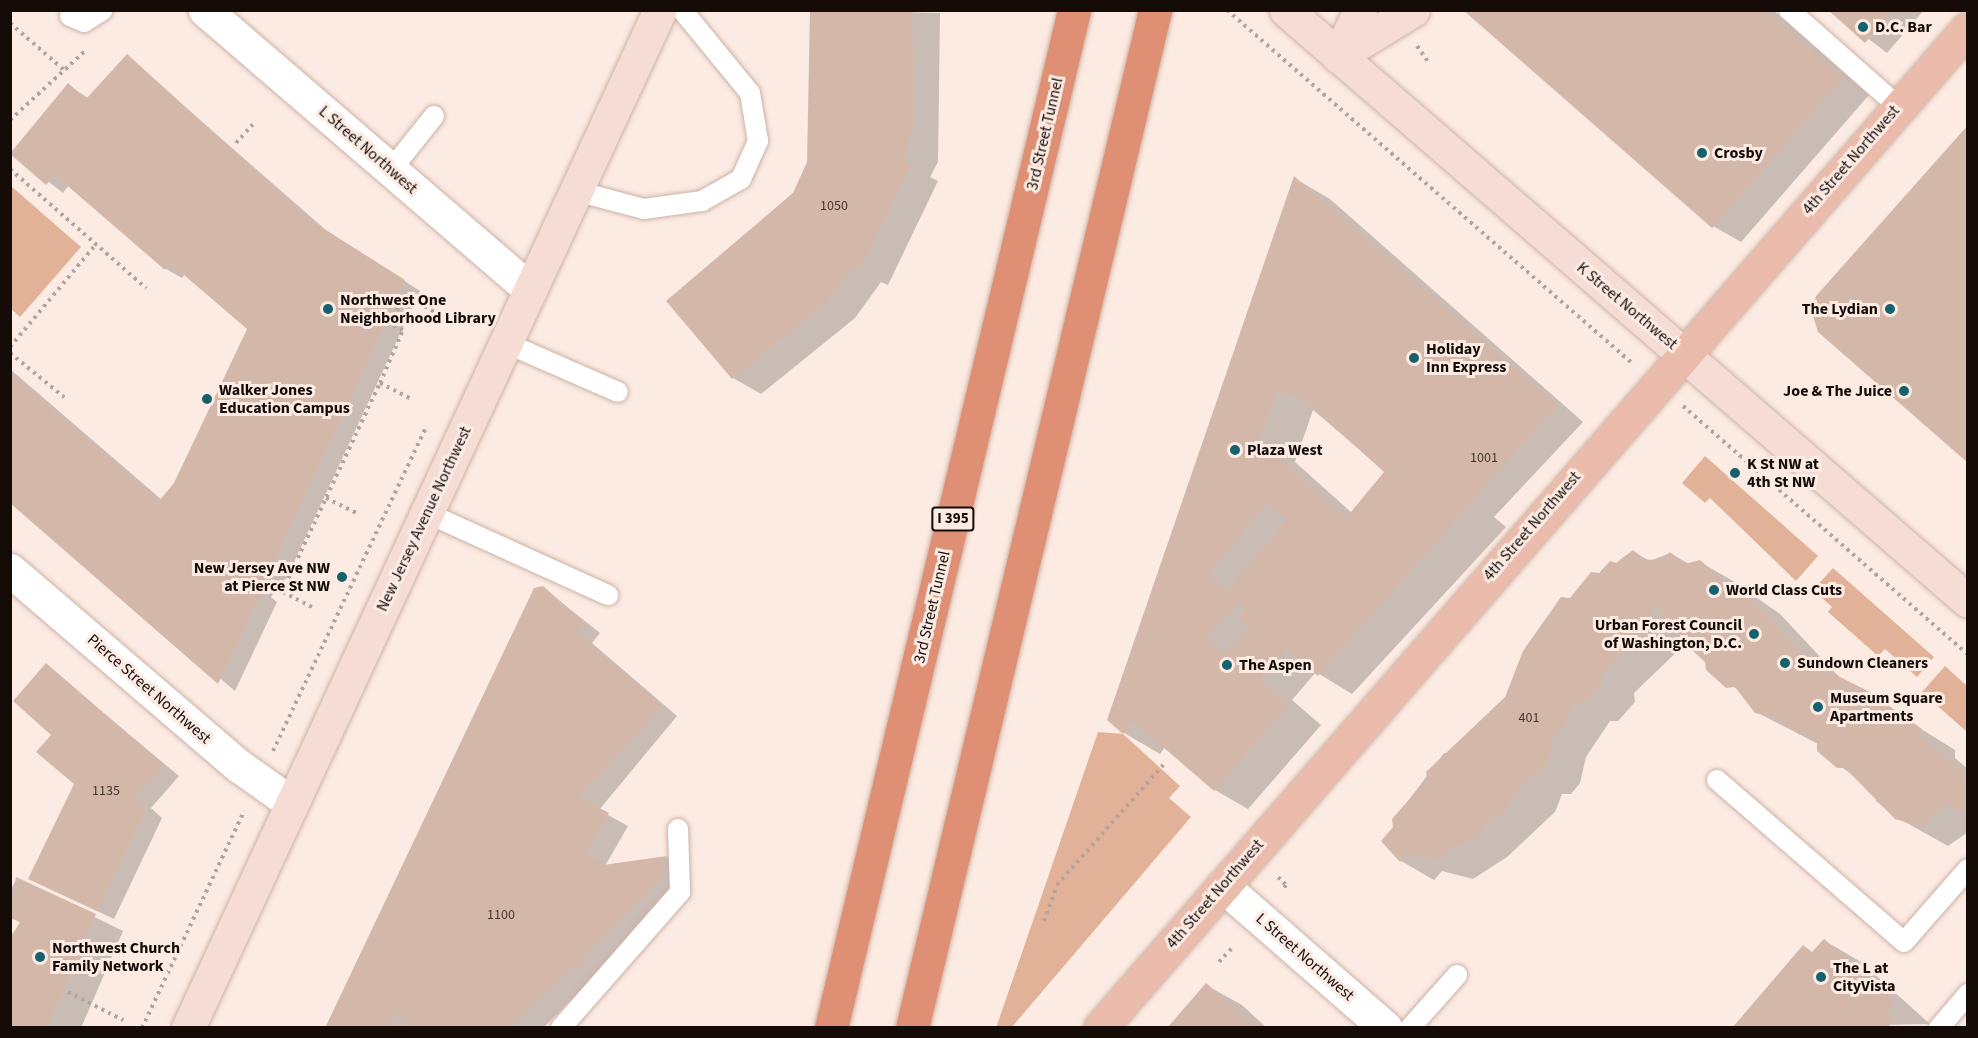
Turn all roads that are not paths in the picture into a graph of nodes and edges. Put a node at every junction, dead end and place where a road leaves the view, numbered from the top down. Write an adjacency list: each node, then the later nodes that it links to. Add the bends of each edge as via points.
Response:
1 (103, 10): 10 (lane, via 84,22)
2 (206, 10): 16 (street, L Street Northwest)
3 (660, 10): 17 (main road, New Jersey Avenue Northwest)
4 (682, 10): 17 (lane, via 750,93 758,141 741,179 702,201 644,209)
5 (1074, 10): 35 (highway, 3rd Street Tunnel / I 395)
6 (1155, 10): 36 (highway)
7 (1286, 10): 13 (main road, K Street Northwest)
8 (1360, 10): 13 (main road)
9 (1789, 10): 14 (lane)
10 (70, 16)
11 (1413, 25): 13 (main road)
12 (1968, 28): 14 (main road, 4th Street Northwest)
13 (1338, 56): 20 (main road, K Street Northwest)
14 (1898, 106): 20 (main road, 4th Street Northwest)
15 (434, 116): 16 (lane)
16 (391, 170): 18 (street, L Street Northwest)
17 (576, 191): 18 (main road, New Jersey Avenue Northwest)
18 (530, 290): 19 (main road, New Jersey Avenue Northwest)
19 (506, 343): 21 (lane); 22 (main road, New Jersey Avenue Northwest)
20 (1681, 352): 25 (main road, K Street Northwest); 30 (main road, 4th Street Northwest)
21 (618, 392)
22 (427, 513): 24 (lane); 27 (main road, New Jersey Avenue Northwest)
23 (10, 570): 27 (street, Pierce Street Northwest, via 259,781)
24 (608, 596)
25 (1968, 601)
26 (1717, 780): 29 (lane, via 1904,942)
27 (291, 803): 33 (main road, New Jersey Avenue Northwest)
28 (678, 829): 34 (lane, via 680,892)
29 (1968, 869)
30 (1223, 886): 37 (main road, 4th Street Northwest); 38 (street, L Street Northwest)
31 (1456, 975): 39 (lane)
32 (1968, 994): 40 (lane)
33 (188, 1028)
34 (561, 1028)
35 (831, 1028)
36 (912, 1028)
37 (1100, 1028)
38 (1386, 1028)
39 (1410, 1028)
40 (1939, 1028)

